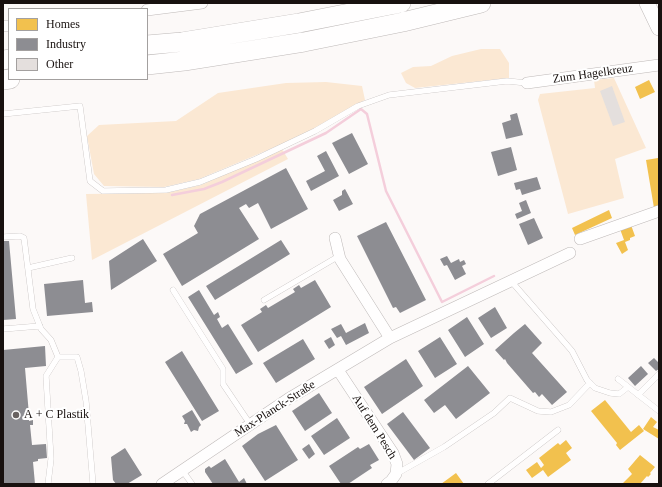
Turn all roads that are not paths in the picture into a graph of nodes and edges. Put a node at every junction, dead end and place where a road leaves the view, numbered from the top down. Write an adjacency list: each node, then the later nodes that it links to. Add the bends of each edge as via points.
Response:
1 (202, 3): 5 (street)
2 (401, 3): 7 (highway, via 299,23)
3 (481, 3): 8 (highway, via 304,42)
4 (648, 3): 6 (street)
5 (148, 10)
6 (659, 28)
7 (148, 45)
8 (148, 65)
9 (659, 65): 10 (street, Zum Hagelkreuz)
10 (526, 84): 11 (lane, via 507,81 389,94 358,106 315,131 256,159 200,182 166,190 103,191 90,181 80,106)
11 (3, 114)
12 (659, 211): 15 (street)
13 (3, 237): 19 (lane, via 24,238)
14 (336, 238): 17 (street)
15 (580, 239)
16 (570, 253): 20 (street, Max-Planck-Straße)
17 (339, 256): 22 (lane); 25 (street)
18 (72, 258): 19 (lane)
19 (28, 268): 23 (lane, via 33,309)
20 (511, 280): 25 (street, Max-Planck-Straße); 30 (lane, via 572,351 586,380)
21 (173, 290): 34 (lane, via 223,369 223,384)
22 (264, 300)
23 (40, 326): 24 (lane); 26 (lane, via 51,340)
24 (3, 329)
25 (390, 338): 27 (street, Max-Planck-Straße)
26 (58, 357): 38 (lane, via 46,376 51,459); 39 (lane, via 77,357 82,371)
27 (338, 370): 34 (street, Max-Planck-Straße); 37 (street, Auf dem Pesch, via 393,453 397,464)
28 (659, 374): 32 (lane)
29 (618, 379): 31 (lane)
30 (590, 383): 31 (lane, via 595,388 619,394); 37 (lane, via 569,405 551,412 538,412 510,398 494,413 444,447)
31 (628, 387): 32 (lane)
32 (638, 395): 33 (lane)
33 (659, 411)
34 (250, 424): 36 (street, Max-Planck-Straße)
35 (558, 430): 43 (lane)
36 (182, 470): 40 (street, Max-Planck-Straße); 41 (lane)
37 (396, 474): 42 (street, Auf dem Pesch)
38 (48, 484)
39 (93, 484)
40 (162, 484)
41 (192, 484)
42 (387, 484)
43 (488, 484)

